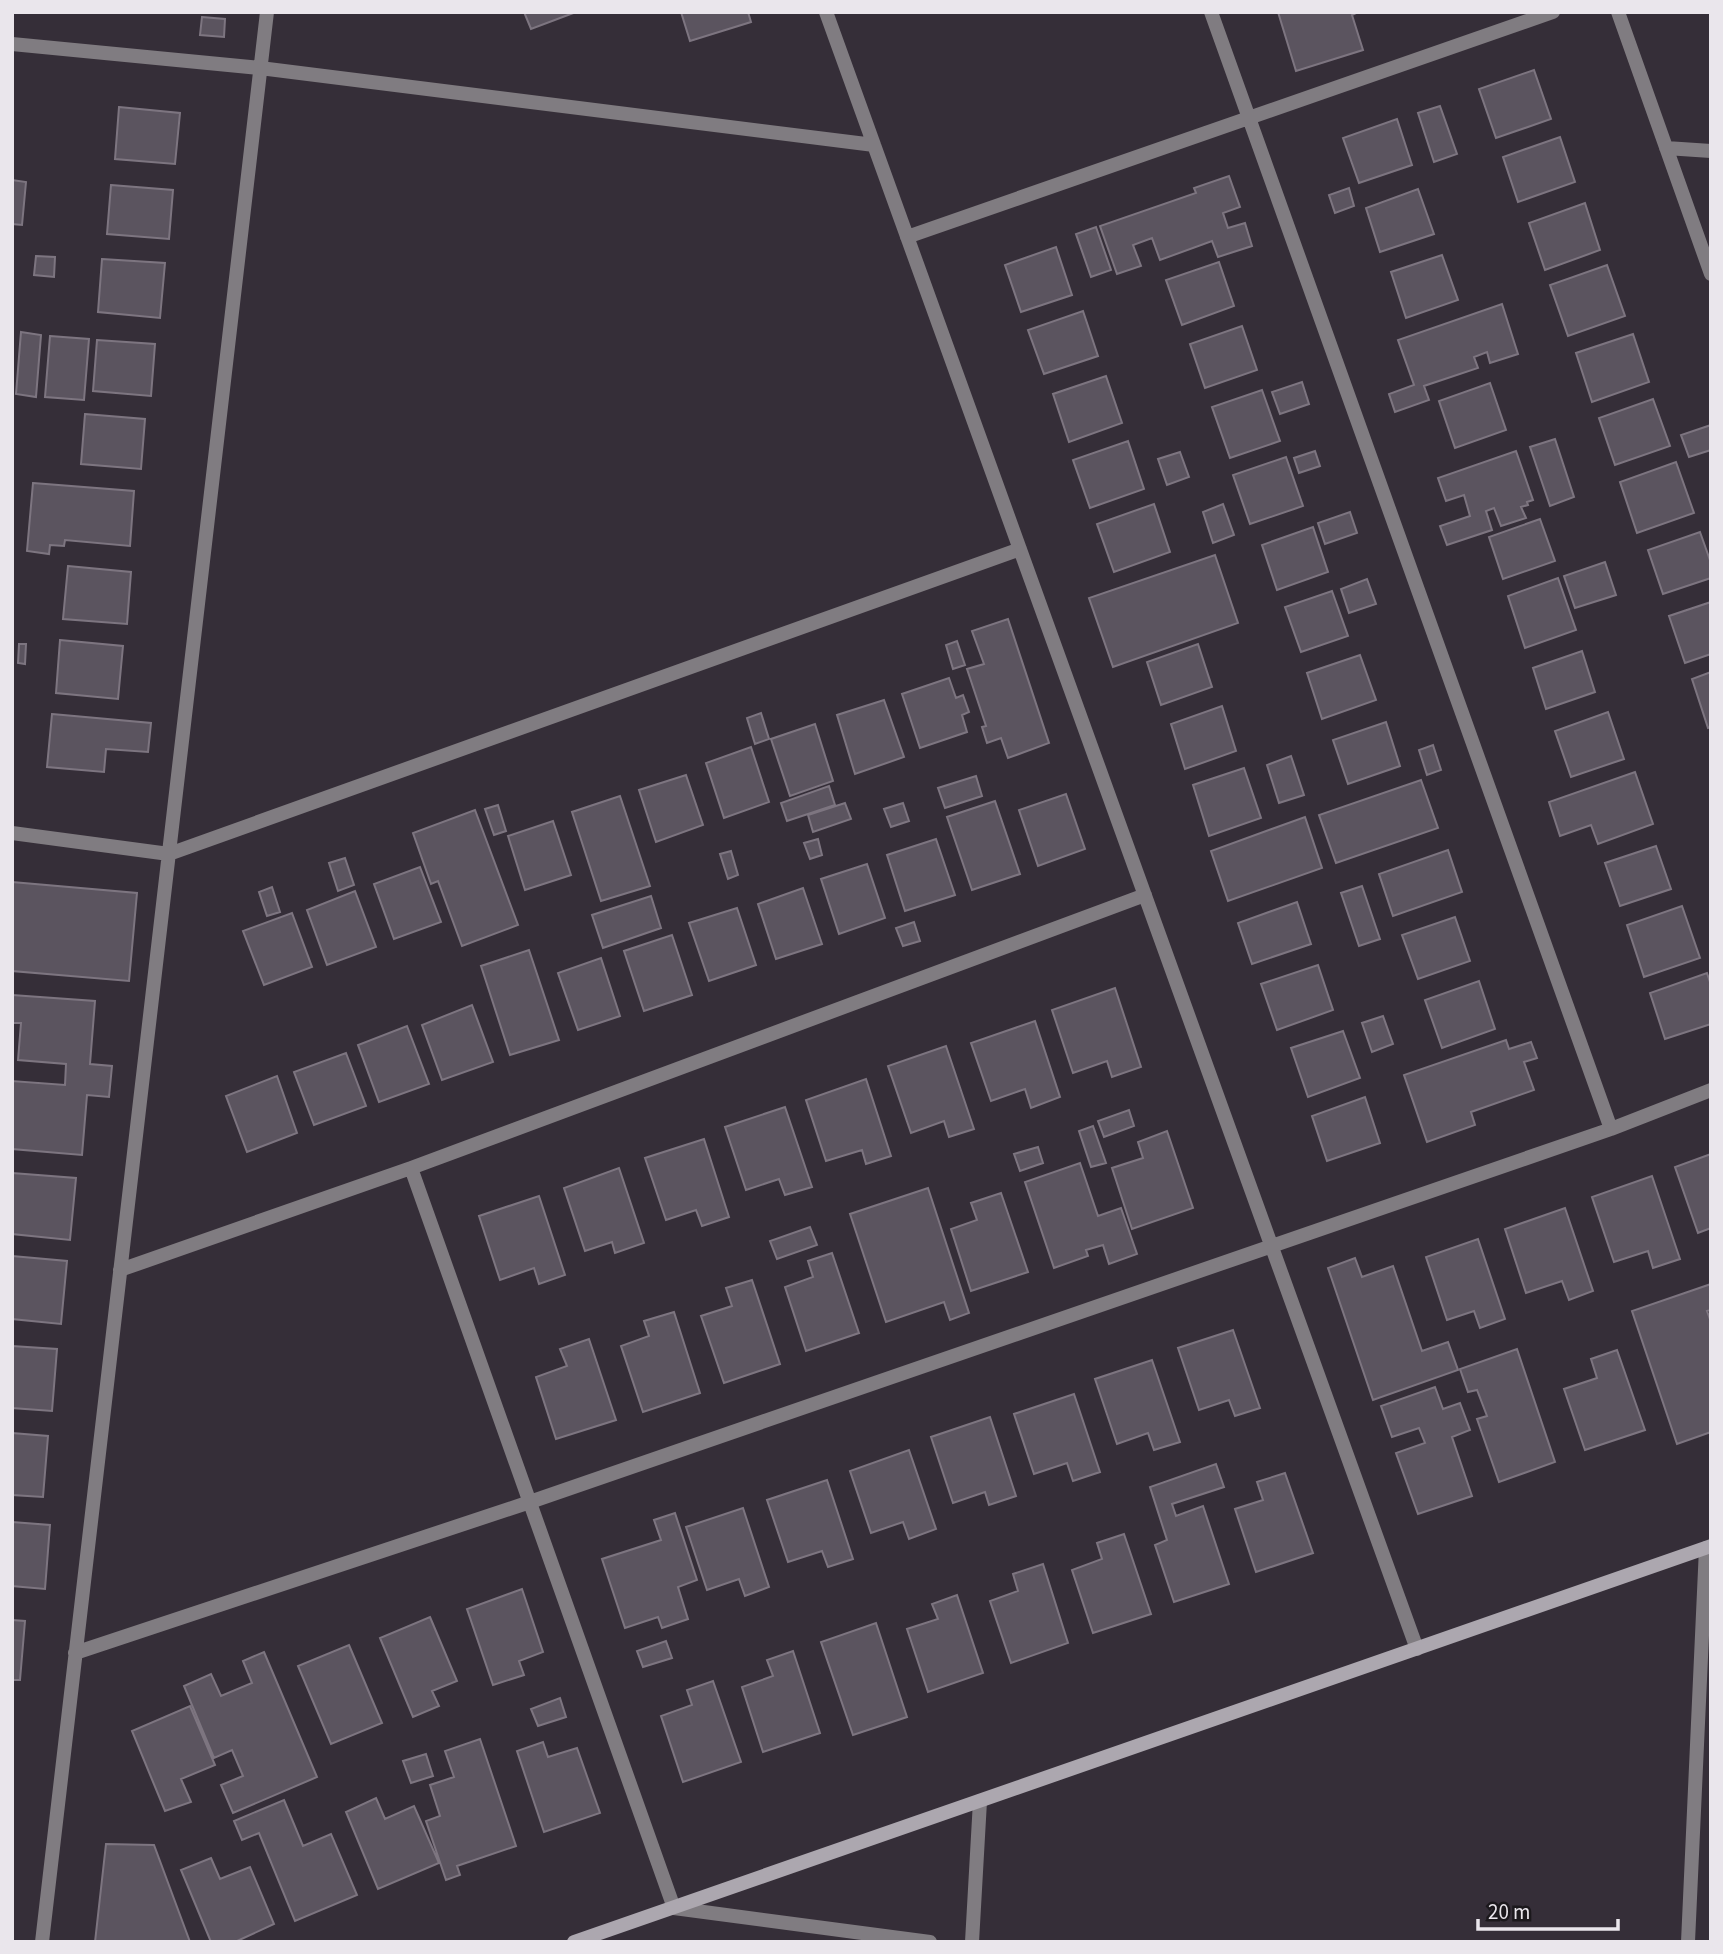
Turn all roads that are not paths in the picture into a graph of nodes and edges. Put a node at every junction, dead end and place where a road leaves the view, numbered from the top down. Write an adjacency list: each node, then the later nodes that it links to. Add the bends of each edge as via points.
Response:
1 (267, 12): 7 (street)
2 (826, 12): 9 (street)
3 (1211, 12): 8 (street)
4 (1553, 12): 8 (street)
5 (1619, 12): 10 (street)
6 (12, 44): 7 (street)
7 (260, 68): 9 (street); 16 (street)
8 (1249, 118): 12 (street); 19 (street)
9 (874, 145): 12 (street)
10 (1666, 148): 11 (street); 13 (street)
11 (1711, 151)
12 (907, 237): 14 (street)
13 (1711, 274)
14 (1020, 549): 16 (street); 17 (street)
15 (12, 833): 16 (street)
16 (169, 854): 22 (street)
17 (1145, 895): 20 (street); 21 (street)
18 (1711, 1090): 19 (street)
19 (1611, 1129): 21 (street)
20 (411, 1168): 22 (street); 23 (street)
21 (1272, 1247): 23 (street); 25 (street)
22 (120, 1270): 26 (street)
23 (530, 1502): 26 (street); 28 (street)
24 (1708, 1547): 25 (street); 33 (street)
25 (1417, 1649): 27 (street)
26 (75, 1653): 29 (street)
27 (980, 1801): 28 (street); 32 (street)
28 (674, 1908): 30 (street); 31 (street)
29 (42, 1942)
30 (574, 1942)
31 (930, 1942)
32 (972, 1942)
33 (1688, 1942)

